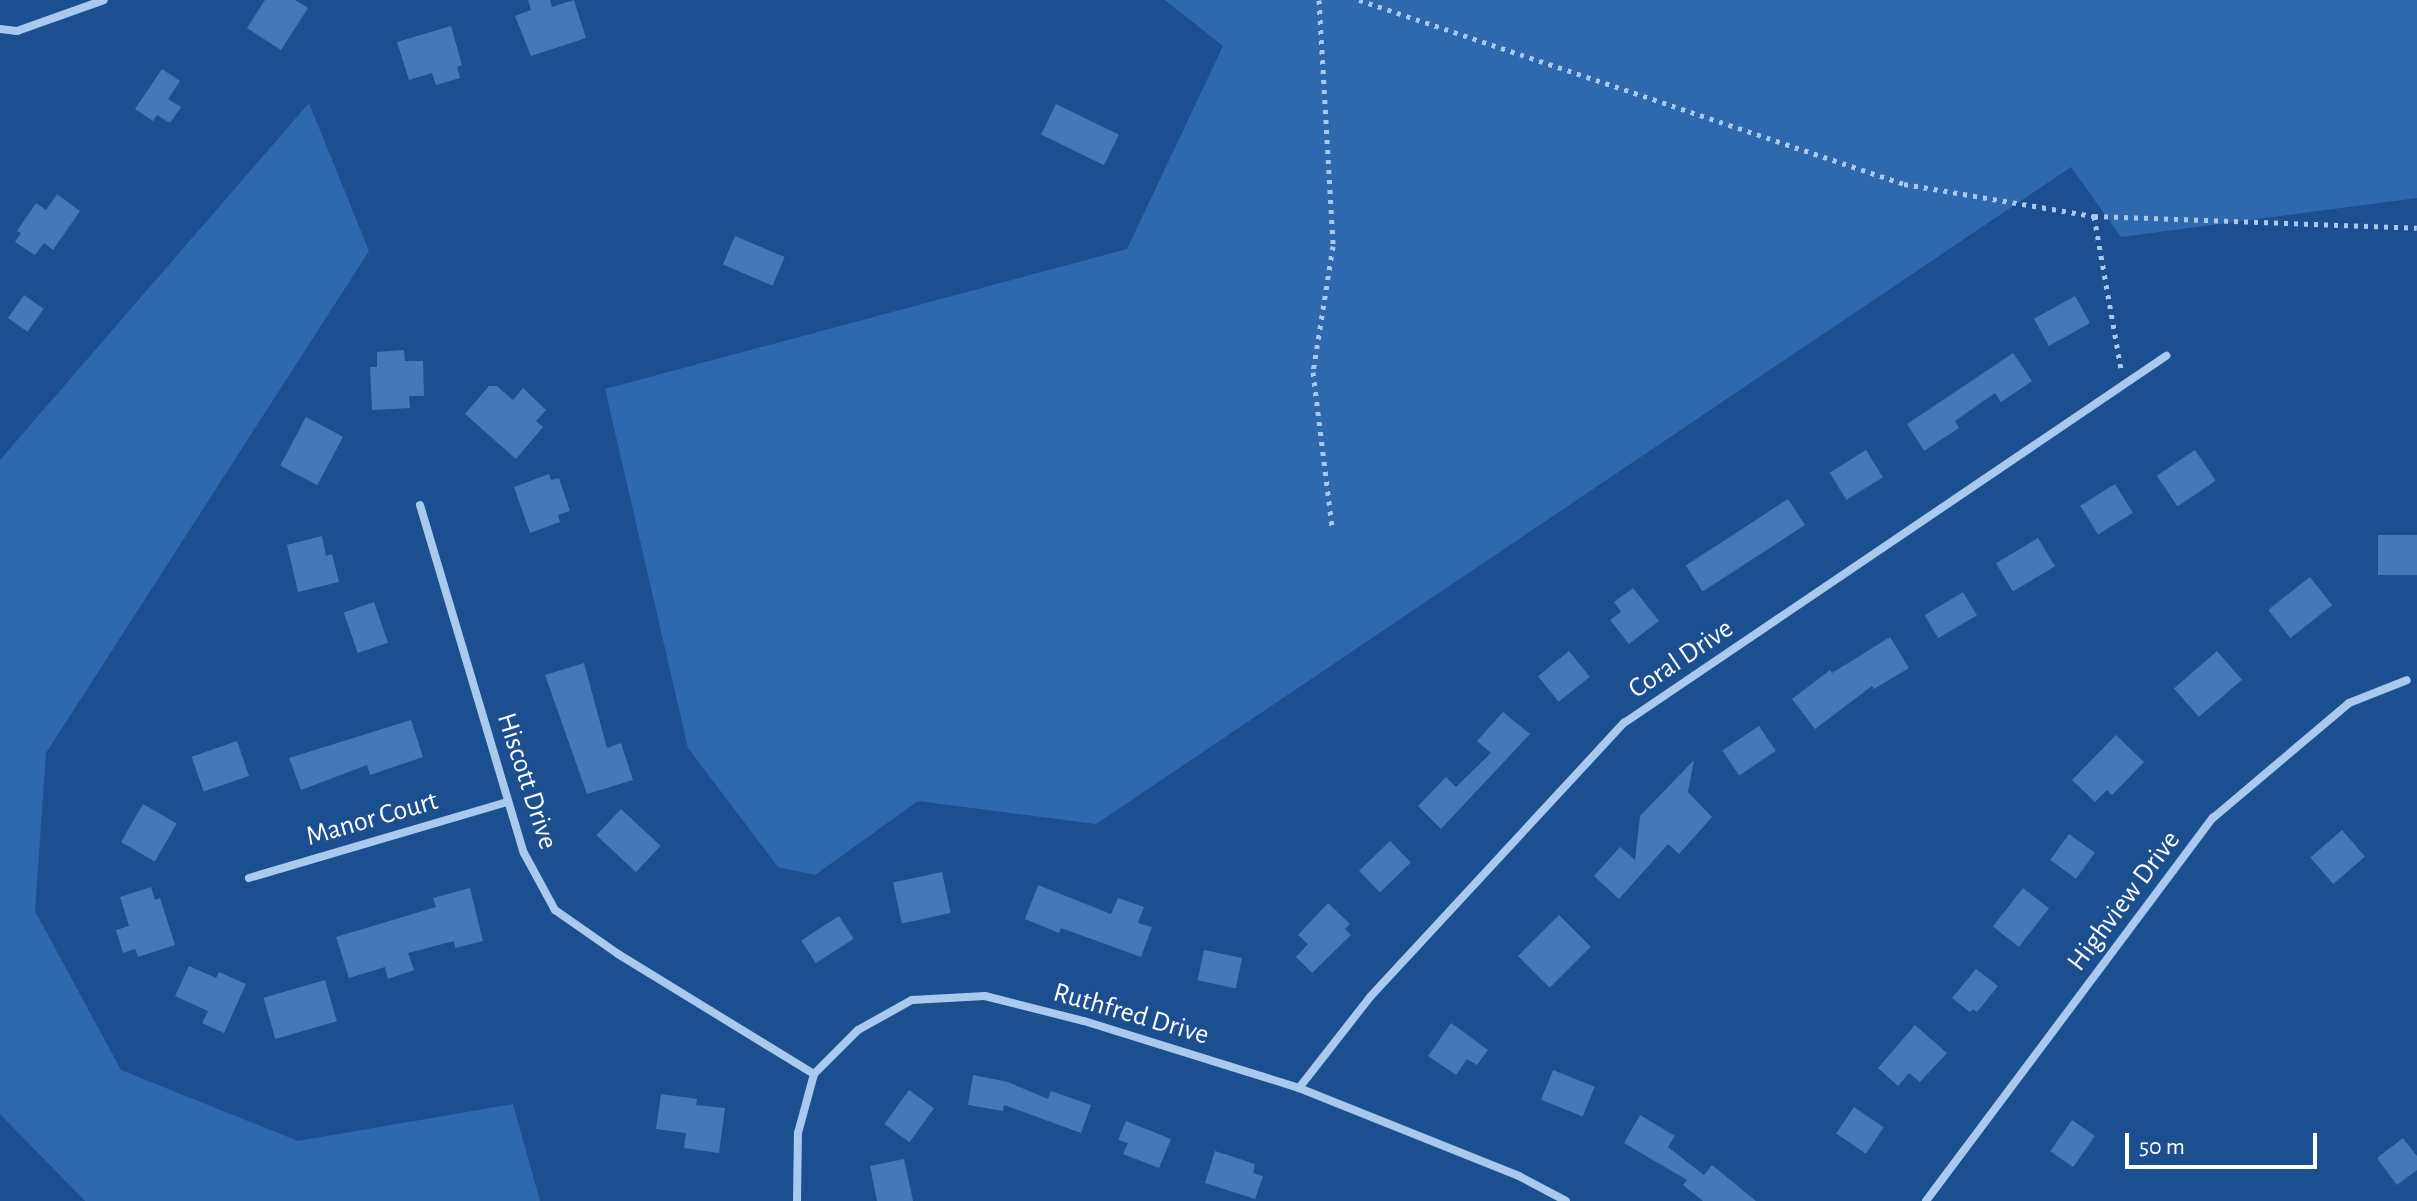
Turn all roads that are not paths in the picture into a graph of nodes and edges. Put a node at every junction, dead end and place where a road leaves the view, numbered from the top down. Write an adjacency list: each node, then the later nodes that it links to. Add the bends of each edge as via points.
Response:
1 (104, 0): 2 (street, via 17,31)
2 (0, 29)
3 (2166, 356): 9 (street, Coral Drive, via 1624,723 1370,997)
4 (420, 505): 6 (street, Hiscott Drive)
5 (2407, 680): 12 (street, Highview Drive, via 2349,703 2213,818)
6 (508, 802): 7 (street, Manor Court); 8 (street, Hiscott Drive, via 524,853 555,910)
7 (249, 878)
8 (814, 1074): 9 (street, Ruthfred Drive, via 858,1030 912,1000 985,996); 10 (street, Ruthfred Drive, via 798,1133)
9 (1299, 1088): 11 (street, Ruthfred Drive, via 1519,1176)
10 (797, 1201)
11 (1566, 1201)
12 (1926, 1201)

